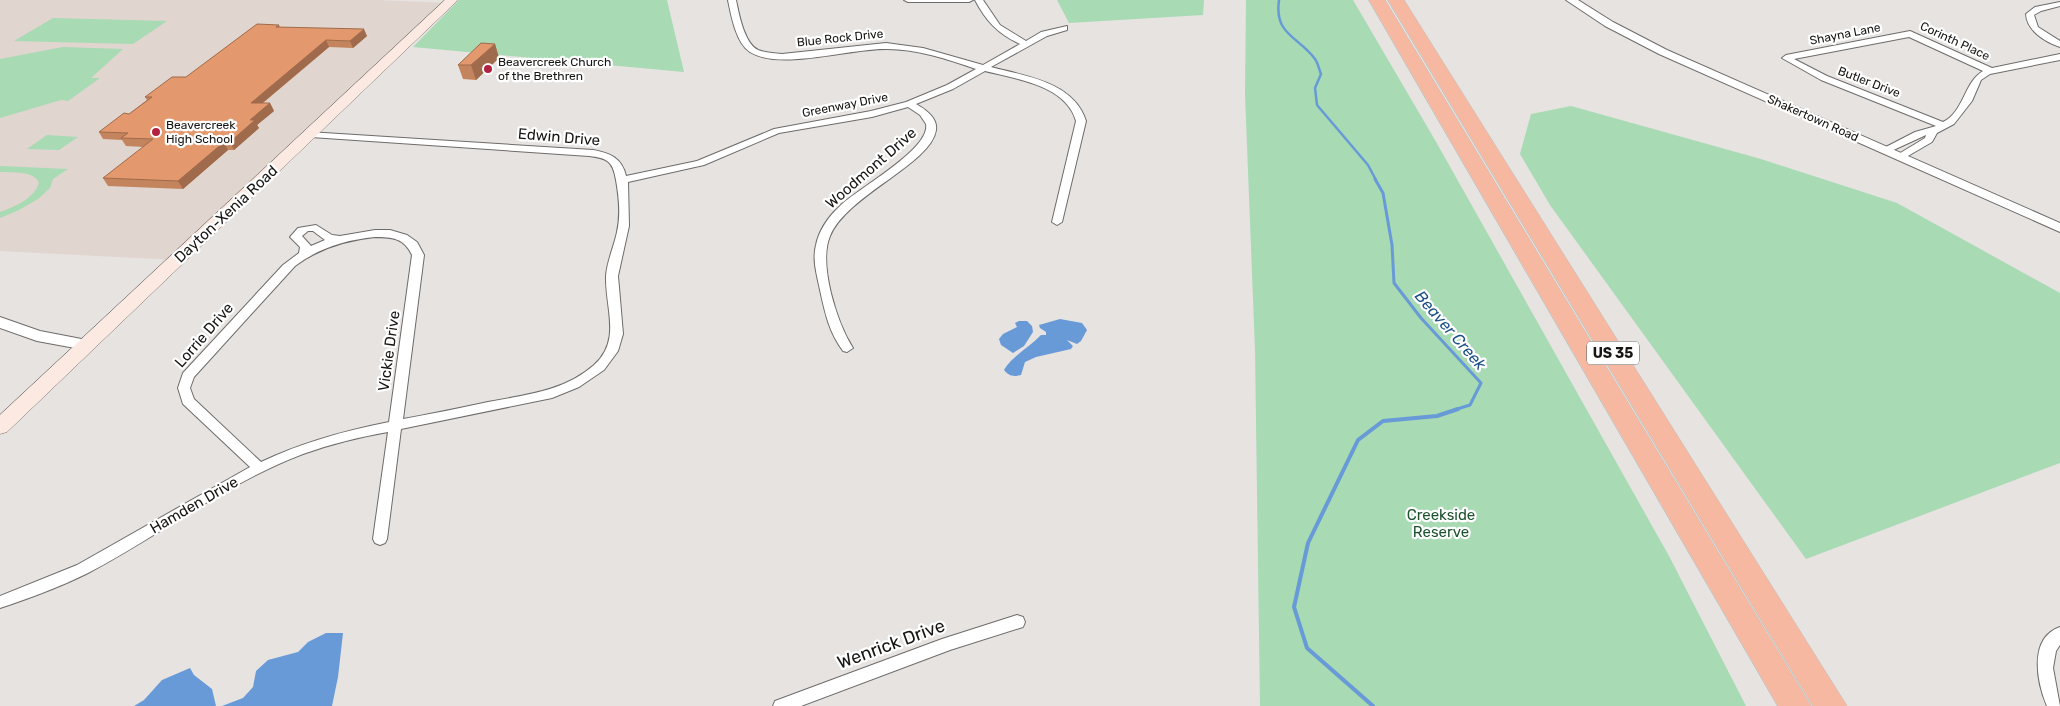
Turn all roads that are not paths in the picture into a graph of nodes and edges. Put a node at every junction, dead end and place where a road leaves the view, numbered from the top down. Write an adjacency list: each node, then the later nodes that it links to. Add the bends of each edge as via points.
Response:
1 (452, 0): 21 (main road, Dayton-Xenia Road)
2 (732, 0): 16 (street, Blue Rock Drive, via 745,42 760,53 789,56 866,46 892,46 940,55)
3 (908, 0): 4 (street)
4 (969, 0)
5 (979, 0): 12 (street, via 995,27)
6 (1377, 0): 40 (highway, US 35)
7 (1396, 0): 41 (highway, US 35)
8 (1571, 0): 22 (street, Shakertown Road, via 1652,47)
9 (2060, 4): 13 (street, via 2038,9 2030,17 2038,30)
10 (1064, 28): 12 (street, Greenway Drive)
11 (1910, 34): 15 (street, Shayna Lane); 17 (street, Corinth Place)
12 (1026, 44): 16 (street, Greenway Drive)
13 (2060, 44)
14 (2060, 57): 17 (street)
15 (1786, 58): 19 (street, Butler Drive, via 1824,78)
16 (983, 68): 18 (street, Greenway Drive, via 944,90); 25 (street, Blue Rock Drive, via 1051,88 1079,108 1081,121)
17 (1990, 71): 19 (street, via 1977,78 1959,114)
18 (909, 104): 24 (street, Greenway Drive, via 777,131 700,163); 31 (street, Woodmont Drive, via 929,120 932,128 929,137 913,154 847,205 832,222 822,242 819,257 827,297 839,338)
19 (1944, 126): 20 (street)
20 (1933, 131): 22 (street, via 1918,134); 23 (street, via 1930,140)
21 (311, 134): 24 (street, Edwin Drive, via 595,154 616,162); 30 (main road, Dayton-Xenia Road)
22 (1885, 150): 23 (street, Shakertown Road)
23 (1901, 157): 26 (street, Shakertown Road)
24 (621, 180): 32 (street, Edwin Drive, via 625,221 612,281 617,336 612,352 603,364 578,382 547,395)
25 (1057, 222)
26 (2060, 228)
27 (339, 239): 28 (street, Lorrie Drive); 28 (street, via 329,238 316,228 303,230 296,237 306,246); 32 (street, Vickie Drive, via 389,234 407,240 417,250)
28 (304, 254): 34 (street, Lorrie Drive, via 287,267 194,368 184,388 188,401)
29 (0, 322): 30 (street, via 46,339)
30 (86, 345): 33 (main road, Dayton-Xenia Road)
31 (847, 348)
32 (395, 426): 34 (street, Hamden Drive, via 320,442); 35 (street, Vickie Drive)
33 (0, 427)
34 (259, 468): 36 (street, Hamden Drive, via 82,569)
35 (380, 538)
36 (0, 602)
37 (1017, 622): 39 (street, Wenrick Drive)
38 (2055, 638): 42 (street, via 2046,658 2048,691)
39 (781, 706)
40 (1795, 706)
41 (1831, 706)
42 (2054, 706)

